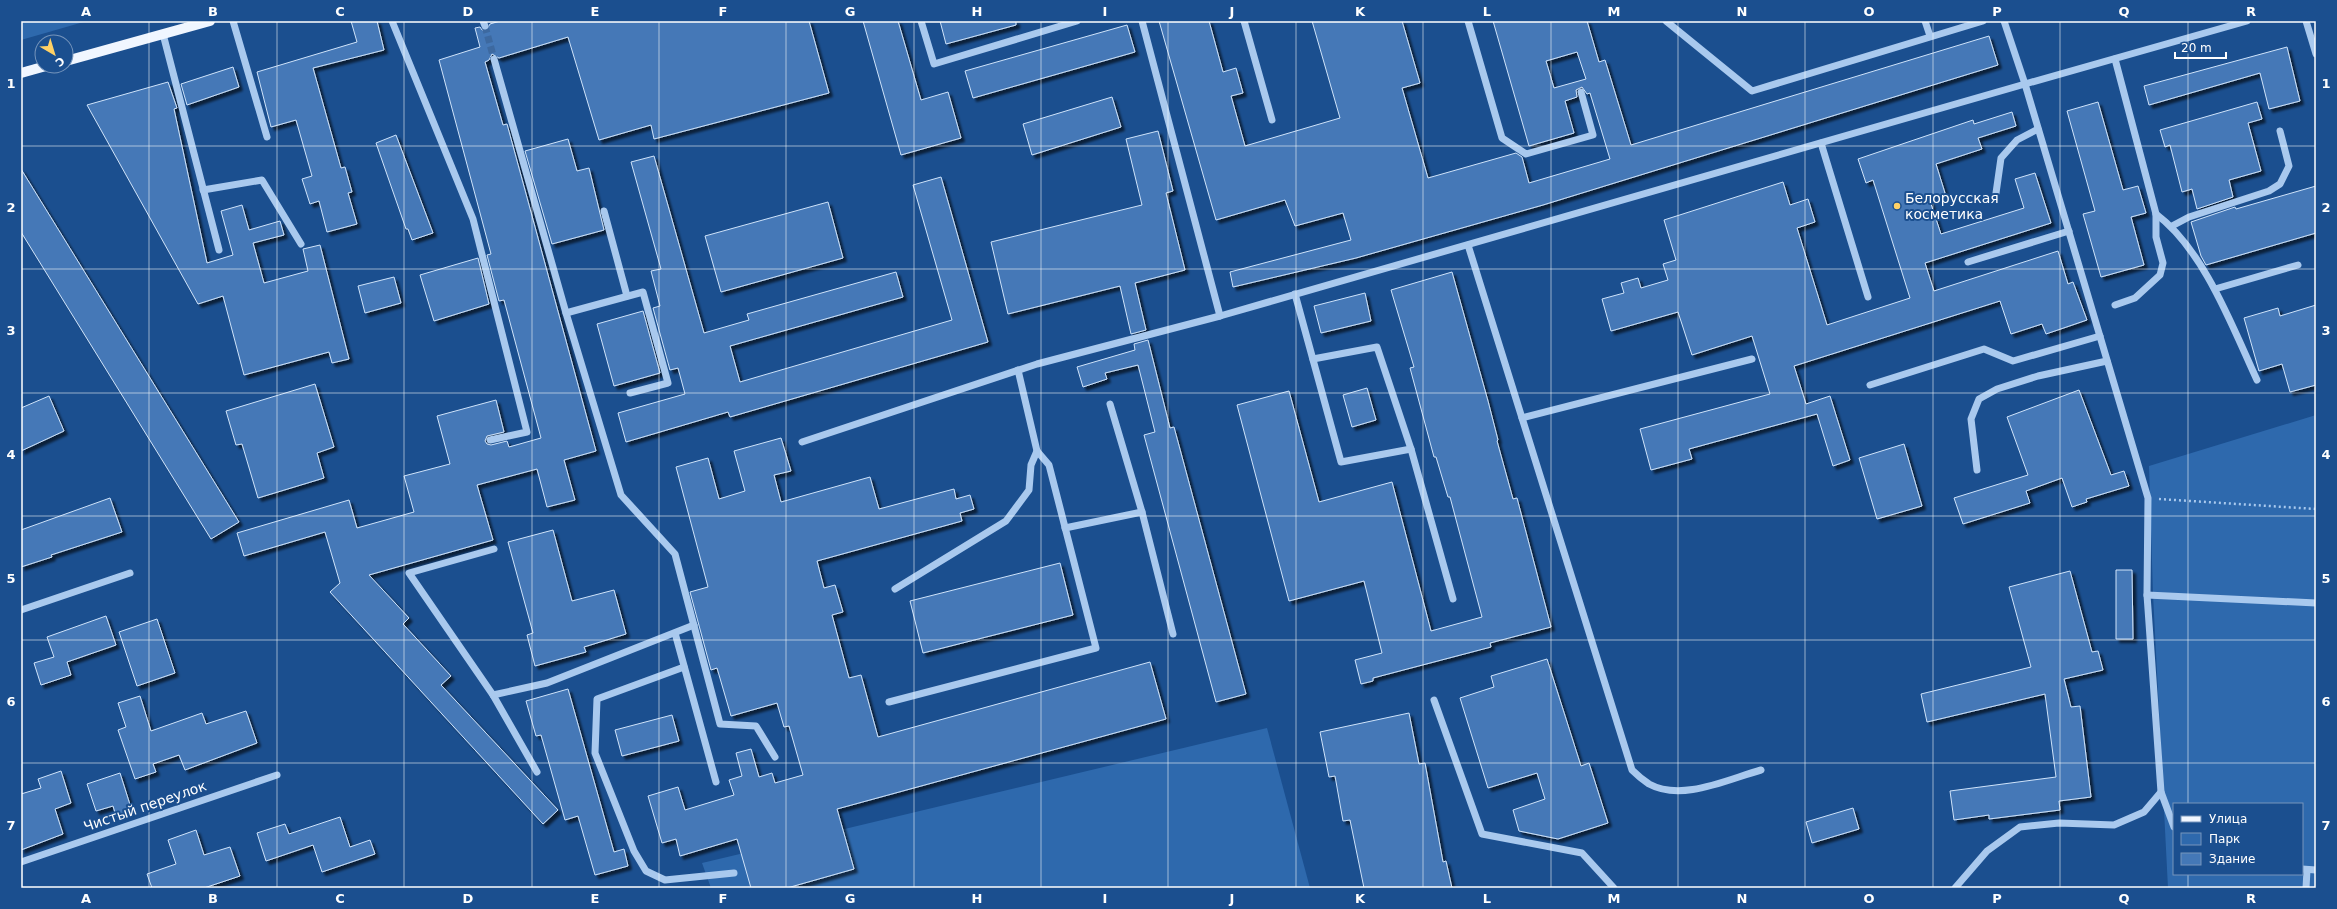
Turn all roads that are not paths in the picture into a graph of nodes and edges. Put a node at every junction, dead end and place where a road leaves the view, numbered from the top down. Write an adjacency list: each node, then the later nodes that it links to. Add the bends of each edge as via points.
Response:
1 (210, 21): 15 (main road)
2 (233, 21): 28 (street)
3 (392, 21): 58 (street, via 473,219 527,432)
4 (921, 21): 5 (street, via 934,64)
5 (1077, 21)
6 (1142, 21): 47 (street)
7 (1244, 21): 25 (street)
8 (1468, 21): 24 (street, via 1502,138 1526,154 1593,135)
9 (1666, 21): 16 (street, via 1752,90)
10 (1925, 21): 16 (street)
11 (1983, 21): 16 (street)
12 (2004, 21): 23 (street)
13 (2247, 21): 20 (street)
14 (2306, 21): 17 (street)
15 (163, 34): 18 (main road); 30 (street)
16 (1930, 36)
17 (2316, 54)
18 (74, 59)
19 (494, 59): 46 (street)
20 (2115, 59): 23 (street); 33 (street)
21 (34, 69): 22 (main road)
22 (21, 73)
23 (2025, 84): 26 (street); 29 (street)
24 (1581, 92)
25 (1272, 120)
26 (2038, 129): 31 (street, via 2017,140 2001,158); 35 (street)
27 (2280, 131): 34 (street, via 2289,166 2280,184 2268,191 2189,217)
28 (267, 136)
29 (1821, 143): 37 (street); 44 (street)
30 (203, 190): 36 (street, via 262,180); 38 (street)
31 (1996, 193)
32 (604, 211): 43 (street)
33 (2156, 214): 34 (street); 45 (street, via 2156,237 2163,263 2160,275 2135,298)
34 (2172, 226): 41 (street)
35 (2069, 231): 39 (street); 48 (street)
36 (302, 244)
37 (1468, 245): 42 (street); 57 (street)
38 (219, 250)
39 (1968, 262)
40 (2298, 265): 41 (street)
41 (2215, 288): 53 (street)
42 (1295, 294): 47 (street); 49 (street)
43 (627, 296): 46 (street); 55 (street, via 643,292 668,383)
44 (1868, 296)
45 (2115, 305)
46 (566, 313): 72 (street, via 621,495 675,554)
47 (1220, 316): 52 (street)
48 (2100, 336): 51 (street); 54 (street, via 2013,361 1984,348)
49 (1313, 359): 60 (street, via 1377,347); 60 (street, via 1341,462)
50 (1752, 359): 57 (street)
51 (2107, 361): 62 (street, via 2038,376 1997,389 1979,400 1971,419); 68 (street, via 2148,498)
52 (1018, 370): 59 (street); 61 (street)
53 (2257, 380)
54 (1870, 385)
55 (630, 393)
56 (1110, 404): 63 (street)
57 (1522, 418): 80 (street, via 1632,770 1649,784 1664,789 1689,790)
58 (490, 440)
59 (802, 442)
60 (1411, 449): 69 (street)
61 (1037, 451): 64 (street, via 1049,465); 67 (street, via 1032,465 1029,490 1006,521)
62 (1977, 470)
63 (1142, 512): 64 (street); 74 (street)
64 (1065, 528): 78 (street, via 1096,648)
65 (494, 549): 76 (street, via 410,573)
66 (130, 573): 71 (street)
67 (895, 589)
68 (2147, 595): 70 (street); 84 (street)
69 (1452, 599)
70 (2316, 603)
71 (21, 610)
72 (694, 626): 73 (street); 79 (street, via 720,724 756,726)
73 (675, 633): 75 (street); 76 (street, via 546,683)
74 (1173, 634)
75 (684, 667): 83 (street); 89 (street, via 597,699 595,753 634,850 646,871 665,880)
76 (493, 695): 81 (street)
77 (1434, 700): 90 (street, via 1482,834 1582,853)
78 (889, 702)
79 (775, 757)
80 (1761, 770)
81 (537, 772)
82 (277, 775): 86 (street, Чистый переулок)
83 (716, 782)
84 (2161, 792): 85 (street); 91 (street, via 2144,812 2114,825 2059,823 2020,827 1987,851)
85 (2173, 824)
86 (21, 862)
87 (2304, 870): 88 (street); 92 (street)
88 (2316, 870)
89 (734, 873)
90 (1614, 888)
91 (1955, 888)
92 (2306, 888)

